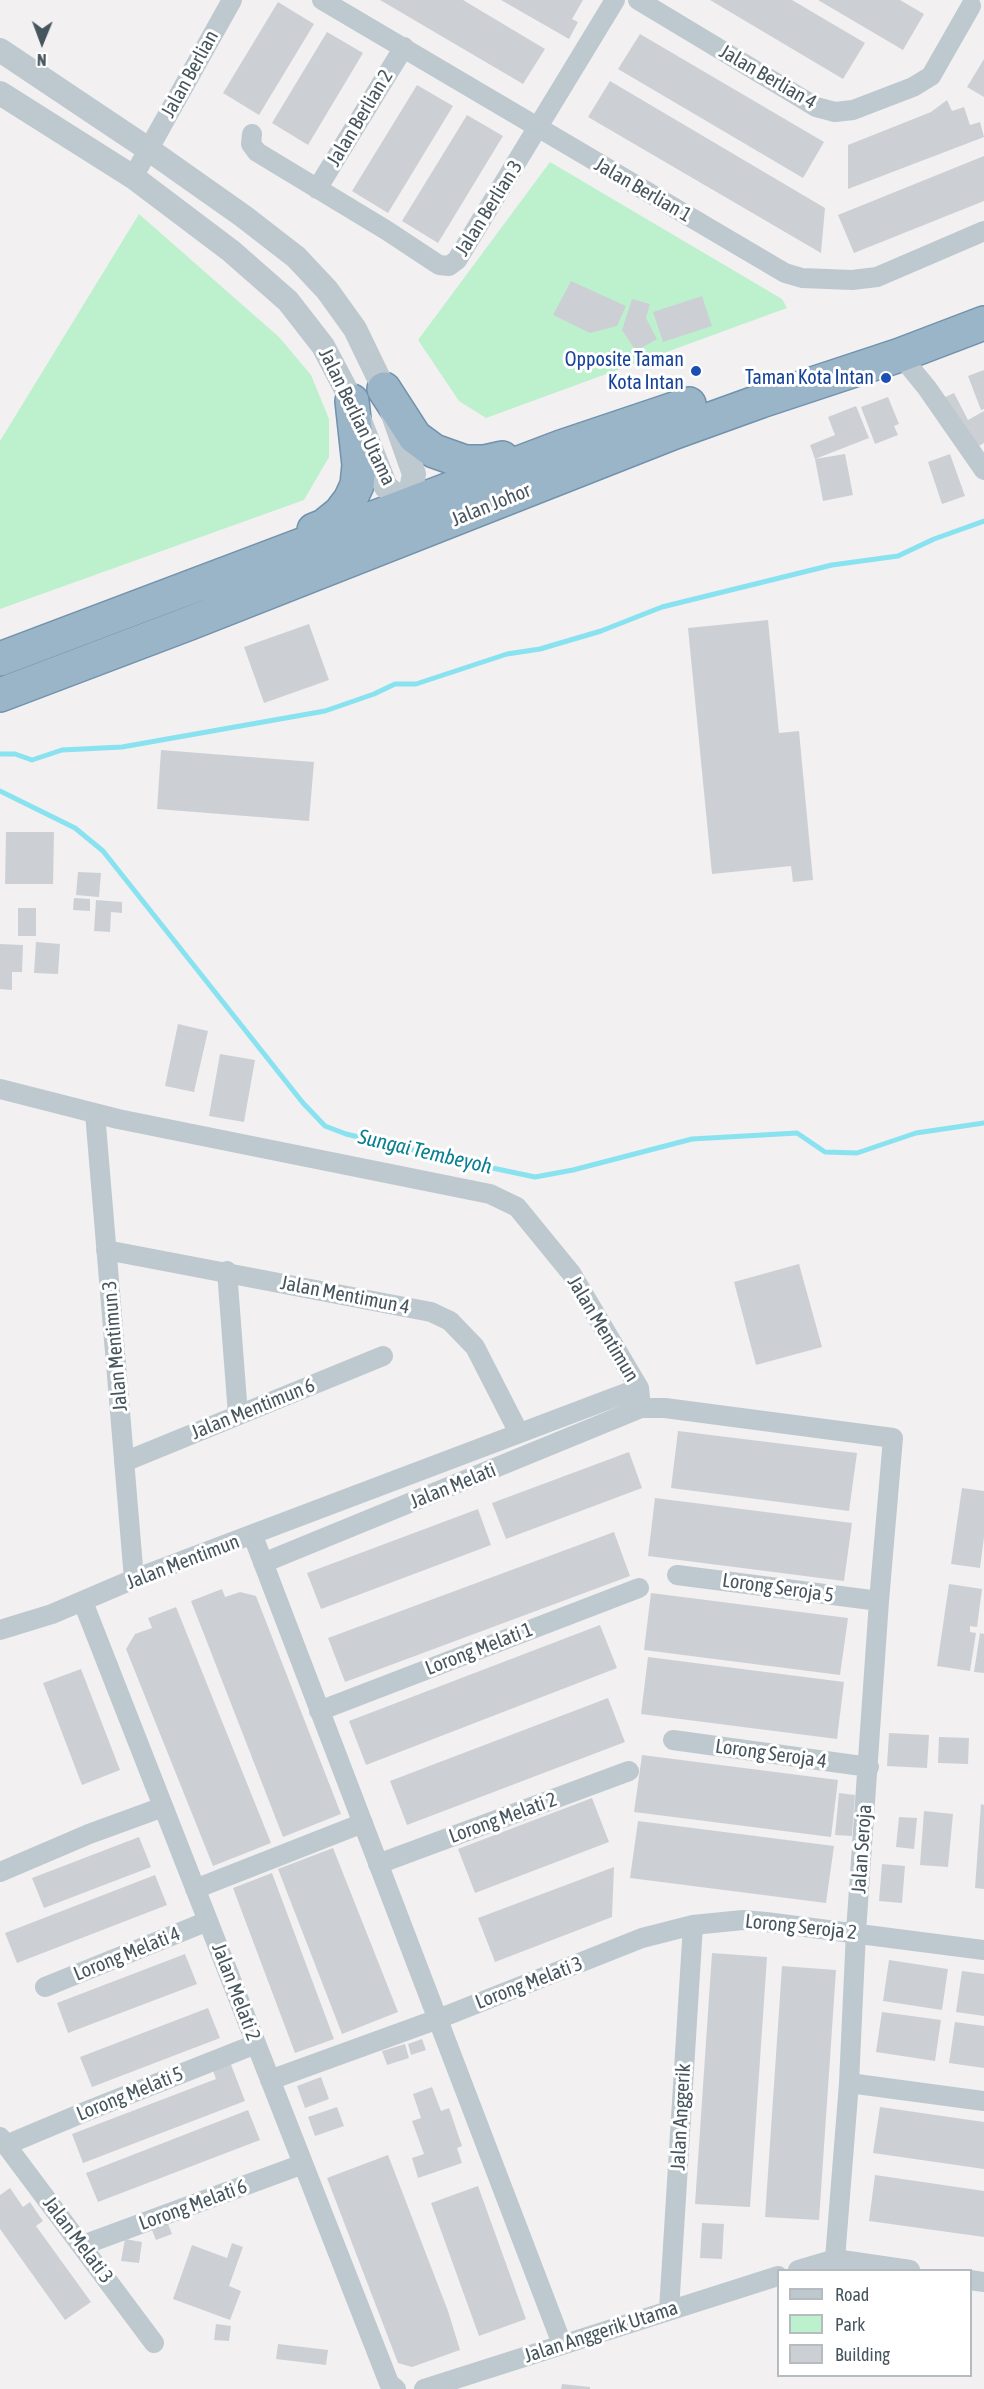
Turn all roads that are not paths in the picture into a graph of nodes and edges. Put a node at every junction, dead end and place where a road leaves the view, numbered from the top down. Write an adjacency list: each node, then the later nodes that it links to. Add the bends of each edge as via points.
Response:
1 (232, 0): 11 (street, Jalan Berlian)
2 (322, 0): 6 (street, Jalan Berlian 1)
3 (615, 0): 9 (street, Jalan Berlian 3)
4 (638, 0): 5 (street, Jalan Berlian 4, via 816,107 835,112 853,110 931,76)
5 (972, 7)
6 (404, 47): 9 (street, Jalan Berlian 1); 13 (street, Jalan Berlian 2)
7 (0, 50): 11 (street, Jalan Berlian Utama)
8 (0, 93): 12 (street, Jalan Berlian Utama)
9 (538, 128): 13 (street, Jalan Berlian 3, via 457,260 449,266 439,265); 14 (street, Jalan Berlian 1, via 785,273 802,278 852,280 877,276)
10 (252, 134): 13 (street, Jalan Berlian 3, via 251,144 257,152)
11 (148, 148): 12 (street, Jalan Berlian); 18 (street, Jalan Berlian Utama, via 296,257 327,290 355,329)
12 (133, 177): 19 (street, Jalan Berlian Utama, via 231,251 288,301 323,346)
13 (317, 189)
14 (984, 231)
15 (984, 306): 20 (highway, Jalan Johor)
16 (984, 323): 17 (highway, Jalan Johor)
17 (900, 356): 21 (street); 23 (highway, Jalan Johor, via 685,428)
18 (384, 389): 20 (highway, via 415,437 455,460 484,462); 22 (street, Jalan Berlian Utama, via 414,474)
19 (352, 401): 22 (street, Jalan Berlian Utama, via 386,487); 25 (highway, via 359,465 357,485 350,500 333,520 293,539)
20 (561, 447): 22 (highway, Jalan Johor)
21 (984, 470)
22 (408, 504): 23 (highway, via 430,511); 24 (highway, via 402,522); 25 (highway, Jalan Johor)
23 (481, 510): 24 (highway, Jalan Johor)
24 (359, 556): 27 (highway, Jalan Johor)
25 (264, 561): 26 (highway, Jalan Johor)
26 (0, 659)
27 (0, 694)
28 (0, 1089): 29 (street, Jalan Mentimun)
29 (95, 1113): 30 (street, Jalan Mentimun 3); 33 (street, Jalan Mentimun, via 490,1194 517,1207 571,1273)
30 (106, 1250): 31 (street, Jalan Mentimun 4); 37 (street, Jalan Mentimun 3)
31 (227, 1271): 34 (street); 35 (street, Jalan Mentimun 4, via 431,1312 450,1321 475,1347)
32 (382, 1356): 34 (street, Jalan Mentimun 6)
33 (640, 1398): 35 (street, Jalan Mentimun); 36 (street, Jalan Melati, via 665,1408); 39 (street, Jalan Melati)
34 (238, 1415): 37 (street, Jalan Mentimun 6)
35 (519, 1433): 38 (street, Jalan Mentimun)
36 (893, 1438): 43 (street, Jalan Seroja)
37 (124, 1462): 41 (street, Jalan Mentimun 3)
38 (253, 1536): 39 (street); 41 (street, Jalan Mentimun)
39 (263, 1563): 46 (street)
40 (677, 1575): 43 (street, Lorong Seroja 5)
41 (134, 1579): 44 (street, Jalan Mentimun)
42 (639, 1588): 46 (street, Lorong Melati 1)
43 (879, 1601): 48 (street, Jalan Seroja)
44 (83, 1602): 45 (street, Jalan Mentimun); 50 (street, Jalan Melati 2)
45 (0, 1630)
46 (319, 1710): 51 (street)
47 (673, 1740): 48 (street, Lorong Seroja 4)
48 (869, 1767): 57 (street, Jalan Seroja)
49 (629, 1771): 52 (street, Lorong Melati 2)
50 (163, 1807): 53 (street); 54 (street, Jalan Melati 2)
51 (363, 1823): 52 (street); 54 (street)
52 (378, 1864): 61 (street)
53 (0, 1872)
54 (195, 1889): 55 (street, Jalan Melati 2)
55 (208, 1921): 60 (street, Lorong Melati 4); 62 (street, Jalan Melati 2)
56 (693, 1925): 57 (street, Lorong Seroja 2, via 743,1920); 58 (street, Lorong Seroja 2); 73 (street, Jalan Anggerik)
57 (856, 1932): 59 (street, Lorong Seroja 2); 64 (street, Jalan Seroja)
58 (621, 1947): 61 (street, Lorong Melati 3)
59 (984, 1950)
60 (45, 1987)
61 (438, 2019): 63 (street, Lorong Melati 3); 75 (street)
62 (256, 2044): 63 (street, Jalan Melati 2); 66 (street, Lorong Melati 5)
63 (270, 2080): 67 (street, Jalan Melati 2)
64 (849, 2083): 65 (street); 69 (street, Jalan Seroja)
65 (984, 2101)
66 (3, 2141): 68 (street, Jalan Melati 3)
67 (303, 2164): 68 (street, Lorong Melati 6); 76 (street, Jalan Melati 2)
68 (83, 2245): 74 (street, Jalan Melati 3)
69 (835, 2259): 70 (street); 71 (street)
70 (804, 2269)
71 (898, 2269)
72 (777, 2276): 73 (street, Jalan Anggerik Utama)
73 (669, 2310): 75 (street, Jalan Anggerik Utama)
74 (154, 2343)
75 (562, 2344): 77 (street, Jalan Anggerik Utama)
76 (392, 2386)
77 (424, 2389)

